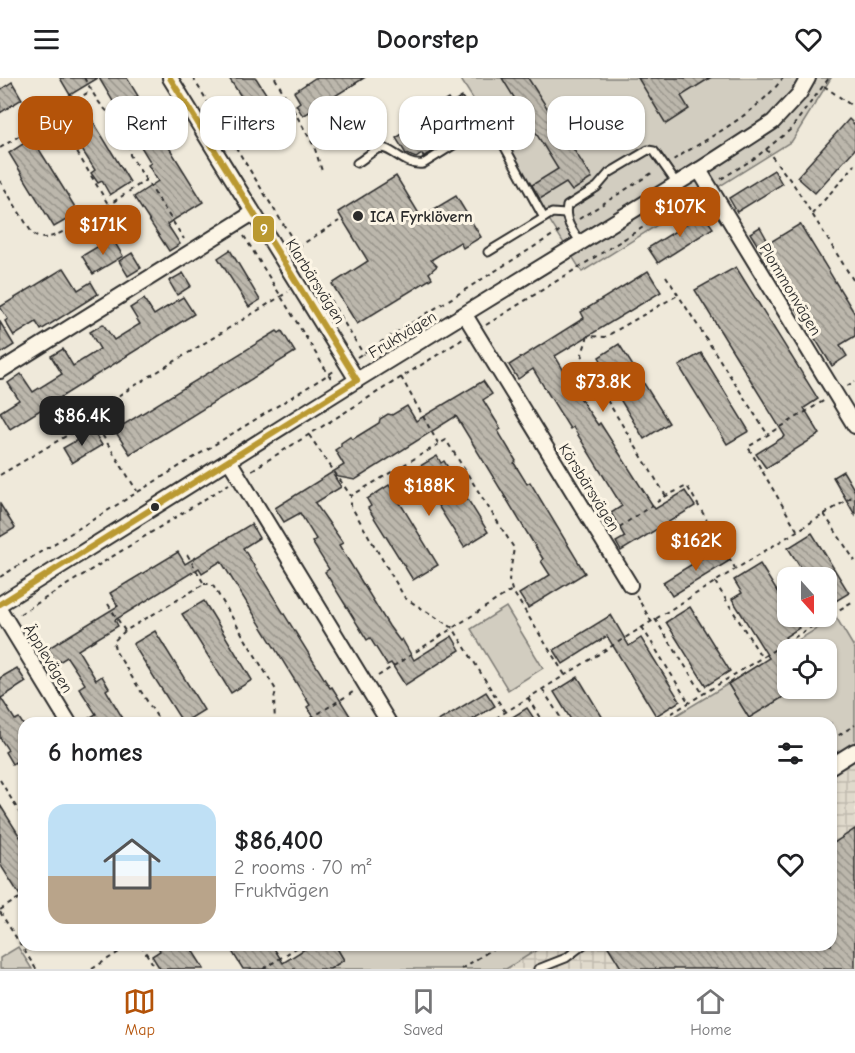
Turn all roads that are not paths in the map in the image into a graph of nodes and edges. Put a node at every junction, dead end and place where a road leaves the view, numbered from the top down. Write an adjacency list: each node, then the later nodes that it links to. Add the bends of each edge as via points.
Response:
1 (170, 78): 6 (street, Klarbärsvägen)
2 (808, 78): 4 (street, Fruktvägen, via 799,94 772,122)
3 (357, 163): 8 (lane, via 380,148 387,148 405,162 423,164 484,126 502,142)
4 (699, 170): 5 (street, Fruktvägen); 14 (street, Plommonvägen)
5 (677, 184): 7 (lane, via 654,151 648,150 609,173 597,187 567,206); 9 (street, Fruktvägen)
6 (253, 213): 12 (street); 13 (street, Klarbärsvägen)
7 (565, 214): 8 (lane, via 552,213); 9 (lane)
8 (544, 218): 10 (lane)
9 (581, 243): 11 (street, Fruktvägen)
10 (488, 252)
11 (465, 315): 13 (street, Fruktvägen); 16 (street, Körsbärsvägen)
12 (0, 371)
13 (357, 380): 15 (street, Fruktvägen)
14 (855, 426)
15 (230, 462): 17 (street, Fruktvägen); 20 (street)
16 (630, 585)
17 (0, 604)
18 (4, 616): 19 (street, Äpplevägen)
19 (65, 717)
20 (385, 717)
21 (855, 751): 22 (street)
22 (837, 762)
23 (575, 951): 24 (lane)
24 (538, 969)

